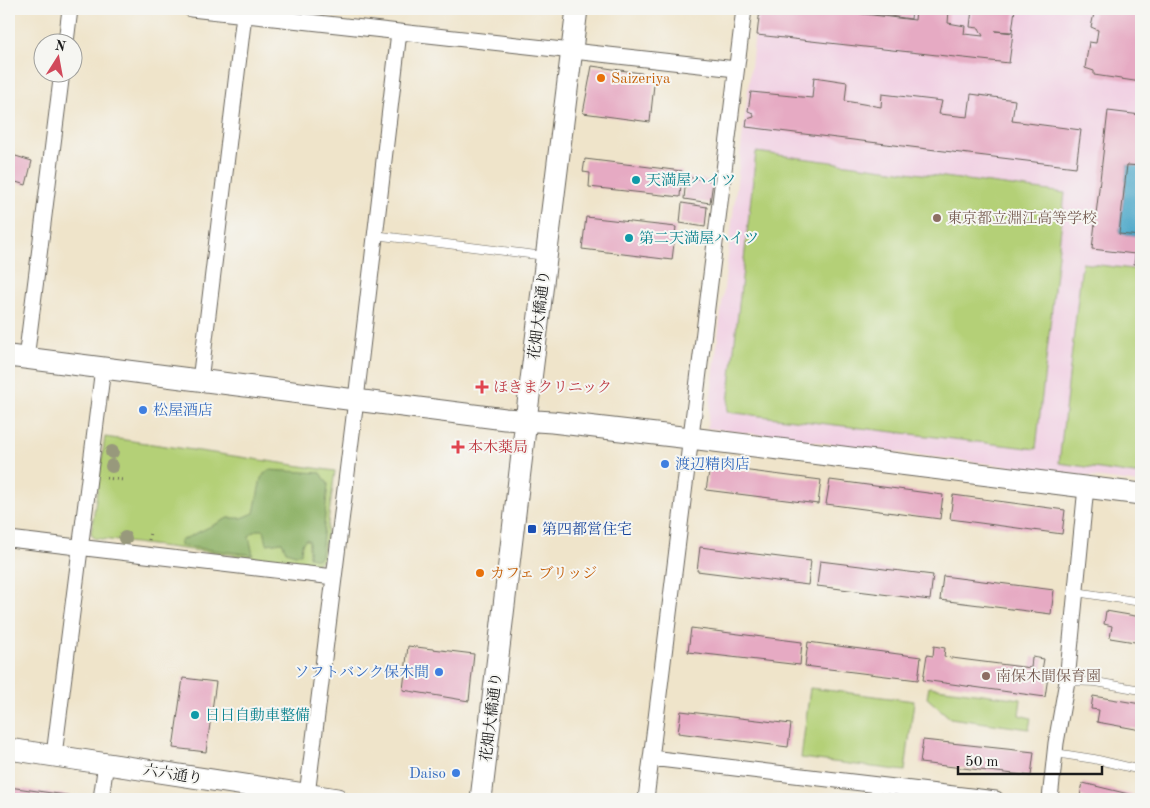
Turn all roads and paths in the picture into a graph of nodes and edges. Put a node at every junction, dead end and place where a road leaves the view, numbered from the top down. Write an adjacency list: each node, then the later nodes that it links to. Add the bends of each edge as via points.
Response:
1 (70, 9): 6 (street)
2 (191, 9): 5 (street)
3 (577, 9): 8 (street, 花畑大橋通り)
4 (744, 9): 9 (street)
5 (244, 14): 7 (street); 15 (street)
6 (67, 32)
7 (398, 32): 8 (street); 11 (street)
8 (572, 51): 9 (street); 12 (street, 花畑大橋通り)
9 (736, 69): 18 (street)
10 (60, 82): 13 (street)
11 (374, 235): 12 (lane); 16 (street)
12 (546, 256): 17 (street, 花畑大橋通り)
13 (17, 357): 14 (street)
14 (103, 368): 15 (street); 22 (street)
15 (200, 381): 16 (street)
16 (356, 400): 17 (street); 23 (street)
17 (526, 420): 18 (street); 37 (street, 花畑大橋通り)
18 (690, 438): 19 (street); 31 (street)
19 (1086, 487): 20 (street); 24 (street)
20 (1141, 494)
21 (9, 540): 22 (street)
22 (80, 548): 23 (street); 30 (street)
23 (334, 577): 34 (street)
24 (1076, 592): 25 (lane); 26 (street)
25 (1141, 602)
26 (1067, 681): 27 (lane, via 1096,682); 29 (street)
27 (1141, 690)
28 (9, 749): 30 (street, 六六通り)
29 (1055, 753): 33 (lane); 40 (street)
30 (54, 755): 32 (street, 六六通り)
31 (652, 758): 38 (street); 39 (street)
32 (106, 763): 34 (street, 六六通り); 35 (street)
33 (1141, 770)
34 (308, 795): 36 (street, 六六通り)
35 (101, 799)
36 (337, 799)
37 (481, 799)
38 (646, 799)
39 (996, 799)
40 (1050, 799)

